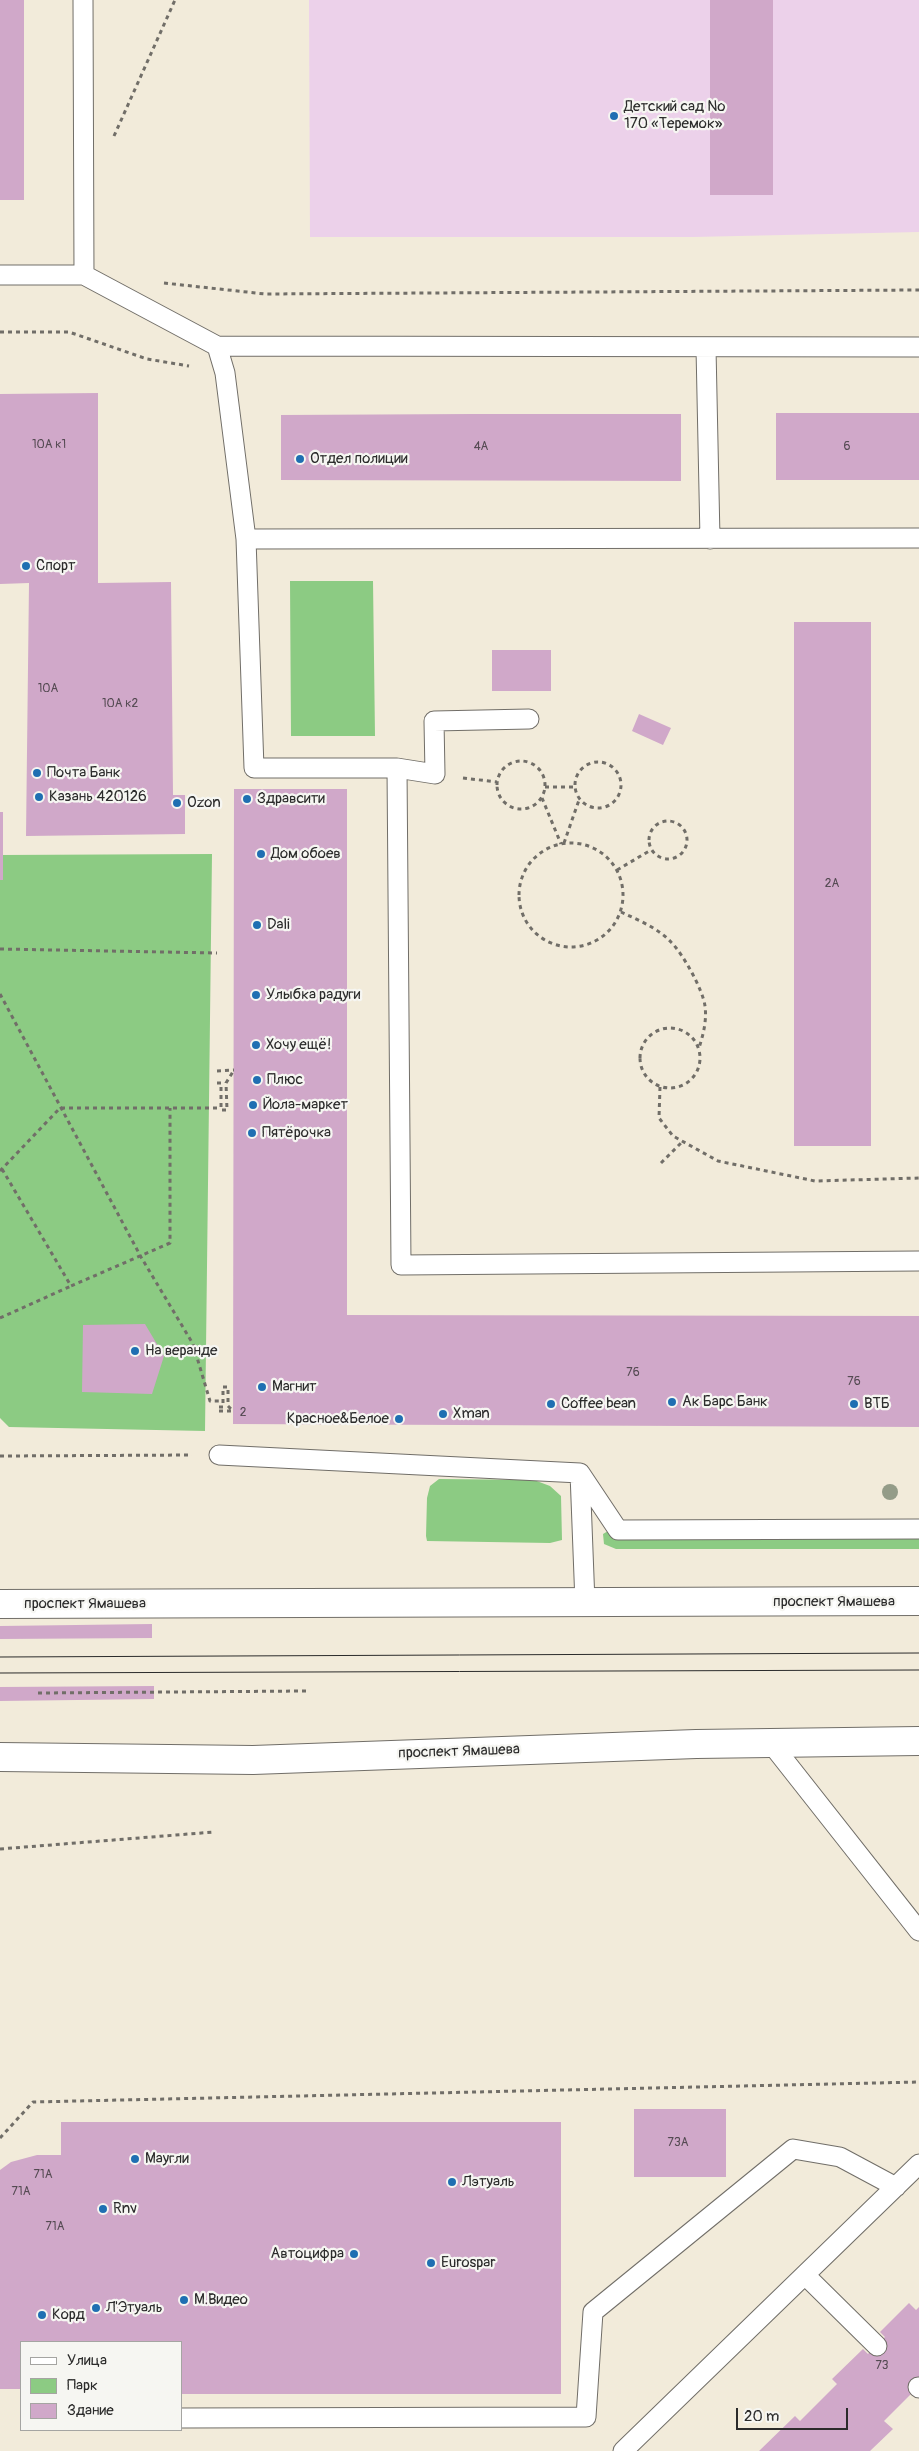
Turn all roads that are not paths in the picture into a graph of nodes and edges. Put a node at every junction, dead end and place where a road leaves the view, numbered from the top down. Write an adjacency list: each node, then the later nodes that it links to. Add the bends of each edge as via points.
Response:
1 (83, 0): 3 (lane)
2 (0, 275): 3 (lane)
3 (84, 275): 4 (lane)
4 (217, 346): 6 (lane); 8 (lane, via 225,373)
5 (919, 347): 6 (lane)
6 (706, 348): 9 (lane)
7 (919, 538): 9 (lane)
8 (246, 539): 9 (lane); 11 (lane, via 254,768)
9 (710, 539)
10 (529, 720): 11 (lane, via 434,721 435,774)
11 (397, 768): 12 (lane, via 400,1265)
12 (919, 1261)
13 (219, 1455): 14 (lane)
14 (580, 1473): 15 (lane, via 618,1530); 17 (lane)
15 (919, 1529)
16 (919, 1601): 17 (main road, проспект Ямашева)
17 (585, 1603): 18 (main road, проспект Ямашева)
18 (0, 1604)
19 (919, 1741): 20 (main road, проспект Ямашева)
20 (770, 1742): 21 (main road, проспект Ямашева, via 253,1760); 22 (lane)
21 (0, 1756)
22 (919, 1931)
23 (919, 2164): 24 (lane)
24 (896, 2187): 25 (lane); 27 (lane, via 840,2157 793,2149 594,2312 586,2417)
25 (805, 2275): 26 (lane); 28 (lane)
26 (877, 2346)
27 (182, 2418)
28 (623, 2451)

